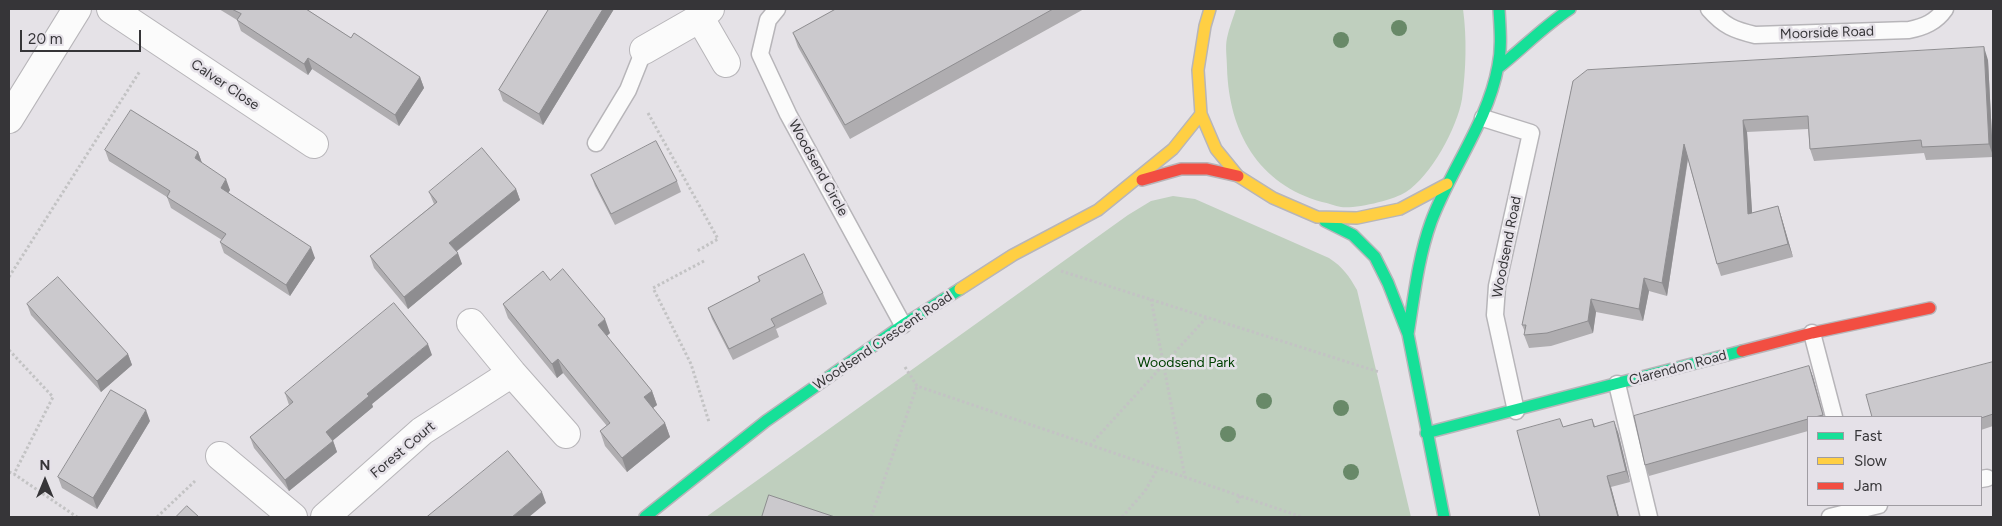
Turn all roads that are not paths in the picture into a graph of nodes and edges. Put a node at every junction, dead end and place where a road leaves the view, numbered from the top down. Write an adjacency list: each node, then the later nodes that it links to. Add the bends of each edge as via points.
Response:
1 (77, 9): 15 (street)
2 (110, 9): 17 (street, Calver Close)
3 (777, 9): 24 (lane, Woodsend Circle, via 768,20 760,54 788,114)
4 (1210, 9): 13 (street, via 1198,70)
5 (1499, 9): 12 (street, via 1502,24)
6 (1570, 9): 12 (street)
7 (1709, 9): 8 (lane, Moorside Road, via 1734,30 1755,35 1909,30 1927,26)
8 (1945, 9)
9 (705, 13): 10 (street); 11 (street)
10 (644, 50): 16 (lane, via 628,90)
11 (726, 63)
12 (1498, 68): 14 (street)
13 (1201, 114): 18 (street, via 1216,149); 19 (street, Woodsend Crescent Road, via 1173,149)
14 (1483, 118): 20 (street); 29 (lane, Woodsend Road, via 1531,133 1497,286 1495,315)
15 (9, 119)
16 (596, 142)
17 (314, 144)
18 (1238, 176): 19 (street, Woodsend Crescent Road, via 1208,169 1181,169); 21 (street, via 1273,198)
19 (1133, 182): 24 (street, Woodsend Crescent Road, via 1098,210 1013,255)
20 (1447, 184): 21 (street, via 1400,209 1358,218); 26 (street, via 1430,224 1416,278)
21 (1317, 217): 26 (street, via 1354,235 1375,257)
22 (1930, 308): 25 (street, Clarendon Road)
23 (471, 323): 27 (street)
24 (904, 325): 37 (street, Woodsend Crescent Road, via 766,421)
25 (1812, 333): 28 (street, Clarendon Road); 30 (lane)
26 (1408, 334): 31 (street)
27 (512, 373): 32 (street); 36 (street, Forest Court, via 422,432)
28 (1617, 384): 29 (street, Clarendon Road); 39 (lane)
29 (1516, 411): 31 (street, Clarendon Road)
30 (1834, 416)
31 (1426, 433): 38 (street)
32 (566, 434)
33 (220, 456): 35 (street)
34 (1857, 507): 40 (lane)
35 (293, 517)
36 (325, 517)
37 (645, 517)
38 (1444, 517)
39 (1649, 517)
40 (1830, 517)

